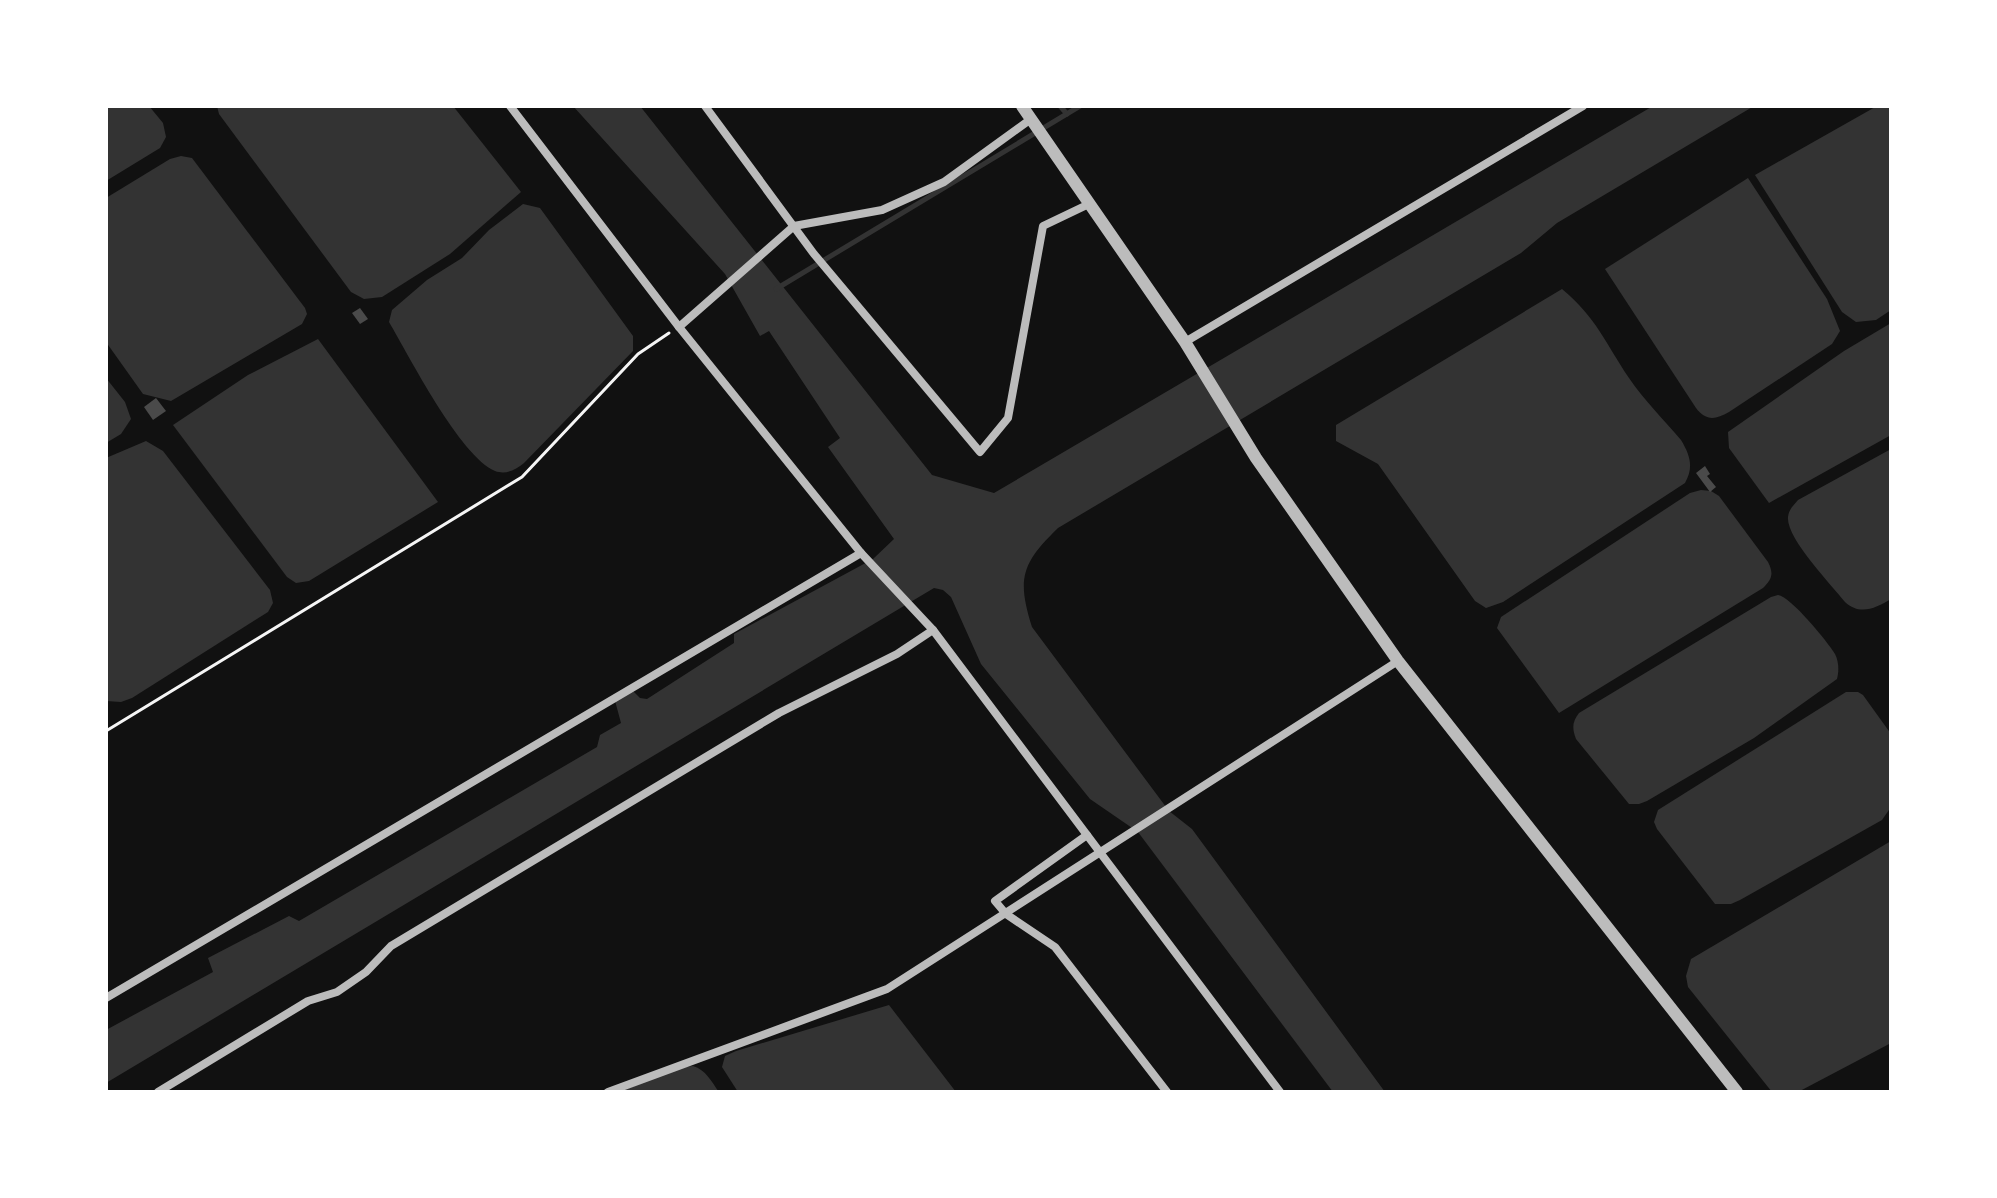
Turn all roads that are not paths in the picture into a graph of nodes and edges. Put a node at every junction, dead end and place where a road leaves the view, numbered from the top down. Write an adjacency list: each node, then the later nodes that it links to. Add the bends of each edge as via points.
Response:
1 (510, 106): 8 (street)
2 (705, 106): 7 (street)
3 (1022, 106): 5 (street)
4 (1583, 106): 9 (street)
5 (1036, 124): 6 (street); 7 (street, via 944,182 882,210)
6 (1089, 204): 7 (street, via 1043,226 1008,418 980,452); 9 (street)
7 (794, 226): 8 (street)
8 (679, 327): 10 (street)
9 (1185, 342): 12 (street, via 1256,458)
10 (861, 553): 11 (street); 15 (street)
11 (933, 630): 13 (street); 16 (street, via 897,654 779,713 391,946 337,992 308,1001)
12 (1398, 661): 14 (street); 20 (street)
13 (1087, 835): 14 (street, via 995,901); 19 (street)
14 (1006, 914): 17 (street, via 887,989); 18 (street, via 1055,947)
15 (106, 998)
16 (158, 1092)
17 (608, 1092)
18 (1167, 1092)
19 (1280, 1092)
20 (1737, 1092)

